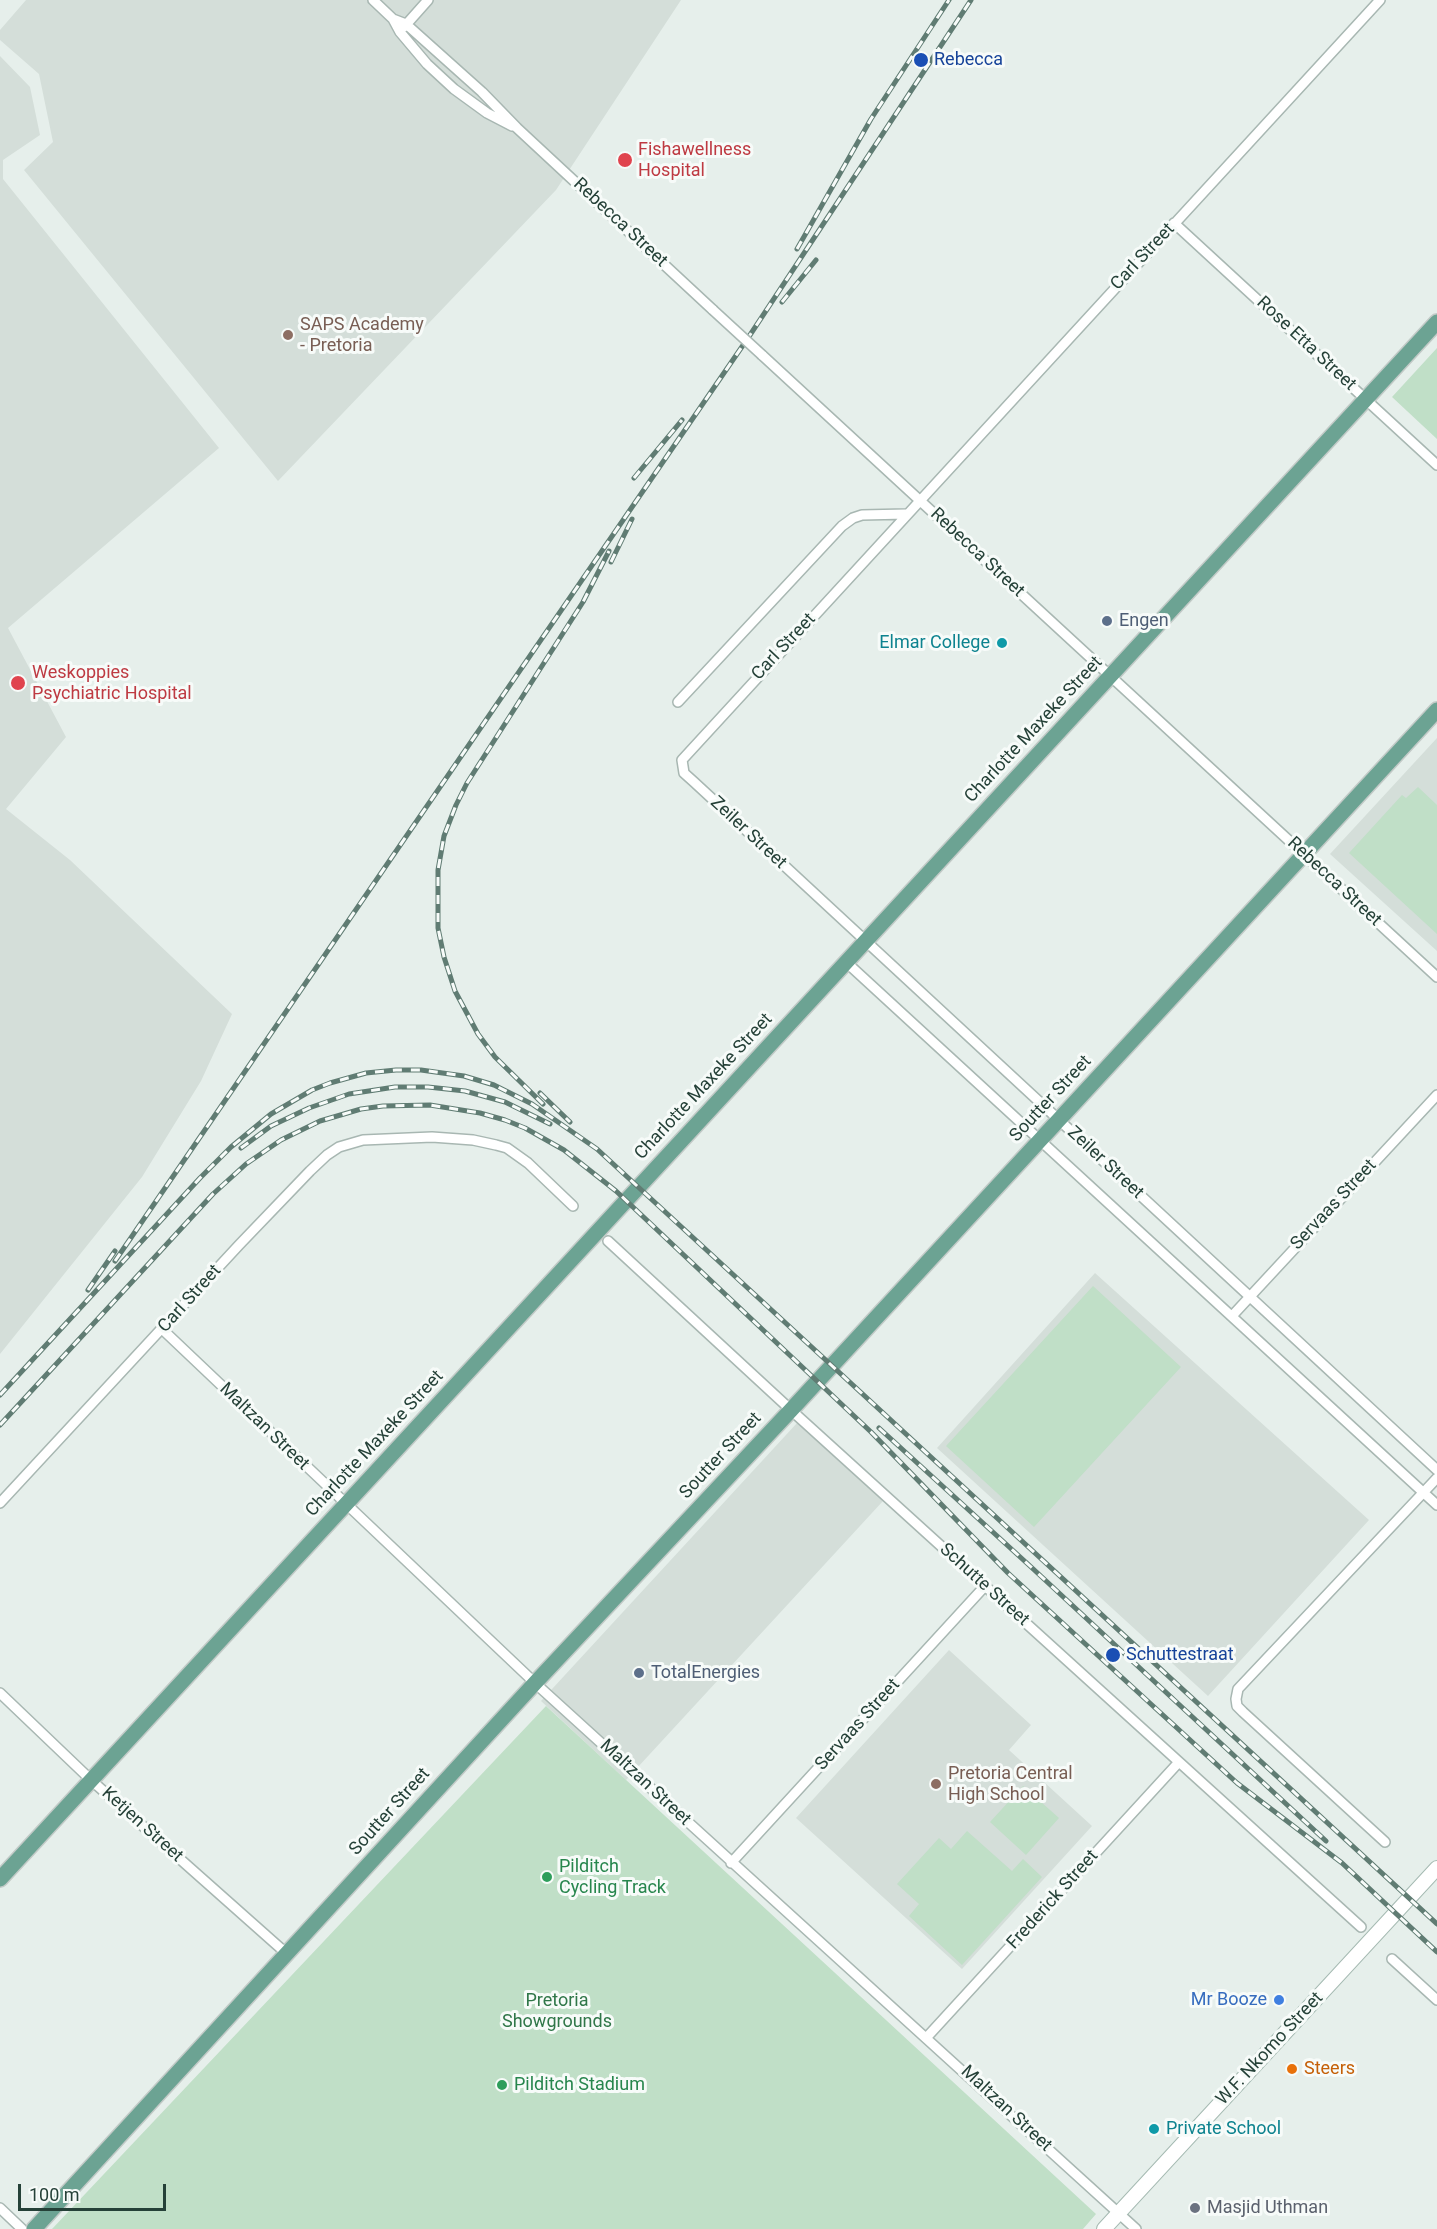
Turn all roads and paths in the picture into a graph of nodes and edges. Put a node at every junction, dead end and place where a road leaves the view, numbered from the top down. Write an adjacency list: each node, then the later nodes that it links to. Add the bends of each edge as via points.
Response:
1 (373, 0): 4 (street, Rebecca Street)
2 (428, 0): 4 (street)
3 (1380, 0): 6 (street, Carl Street)
4 (403, 28): 5 (street, Rebecca Street, via 482,92); 5 (street, Rebecca Street, via 427,64 454,89)
5 (516, 128): 10 (street, Rebecca Street, bridge)
6 (1174, 223): 8 (street, Rose Etta Street); 10 (street, Carl Street)
7 (1437, 322): 8 (main road, Charlotte Maxeke Street)
8 (1365, 399): 9 (street, Rose Etta Street); 12 (main road, Charlotte Maxeke Street)
9 (1437, 465)
10 (920, 500): 11 (street, Carl Street); 12 (street, Rebecca Street)
11 (906, 514): 13 (street, via 862,515 842,526); 15 (street, Carl Street, via 684,756 683,771)
12 (1110, 676): 16 (street, Rebecca Street); 17 (main road, Charlotte Maxeke Street)
13 (678, 702)
14 (1437, 710): 16 (main road, Soutter Street)
15 (694, 782): 17 (street, Zeiler Street)
16 (1304, 854): 19 (street, Rebecca Street); 21 (main road, Soutter Street)
17 (864, 942): 18 (main road, Charlotte Maxeke Street); 21 (street, Zeiler Street)
18 (846, 962): 22 (street, Zeiler Street); 33 (main road, Charlotte Maxeke Street)
19 (1437, 977)
20 (1437, 1095): 25 (street, Servaas Street)
21 (1058, 1120): 22 (main road, Soutter Street); 25 (street, Zeiler Street)
22 (1040, 1139): 26 (street, Zeiler Street); 28 (main road, Soutter Street)
23 (573, 1206): 27 (street, Carl Street, via 507,1148 464,1138 350,1143 327,1155)
24 (608, 1241): 28 (street, Schutte Street)
25 (1249, 1296): 26 (street, Servaas Street); 29 (street, Zeiler Street)
26 (1232, 1316): 31 (street, Zeiler Street)
27 (162, 1329): 32 (street, Carl Street); 33 (street, Maltzan Street)
28 (791, 1410): 35 (street, Schutte Street); 36 (main road, Soutter Street)
29 (1437, 1470)
30 (1437, 1478): 31 (street)
31 (1422, 1492): 34 (street, Zeiler Street); 40 (street, via 1238,1689 1236,1699 1243,1712)
32 (0, 1503)
33 (346, 1504): 36 (street, Maltzan Street); 39 (main road, Charlotte Maxeke Street)
34 (1437, 1505)
35 (985, 1586): 38 (street, Schutte Street); 41 (street, Servaas Street)
36 (535, 1683): 41 (street, Maltzan Street); 45 (main road, Soutter Street)
37 (0, 1693): 39 (street, Ketjen Street)
38 (1179, 1762): 44 (street, Schutte Street); 48 (street, Frederick Street)
39 (91, 1780): 43 (main road, Charlotte Maxeke Street); 45 (street, Ketjen Street)
40 (1385, 1842)
41 (732, 1863): 48 (street, Maltzan Street)
42 (1437, 1868): 50 (main road, W.F. Nkomo Street)
43 (0, 1879)
44 (1361, 1927)
45 (287, 1954): 52 (main road, Soutter Street)
46 (1392, 1959): 47 (street)
47 (1437, 2000)
48 (927, 2037): 50 (street, Maltzan Street)
49 (0, 2208): 51 (street)
50 (1119, 2213): 53 (main road, W.F. Nkomo Street); 54 (street, Maltzan Street)
51 (22, 2229)
52 (34, 2229)
53 (1104, 2229)
54 (1136, 2229)

